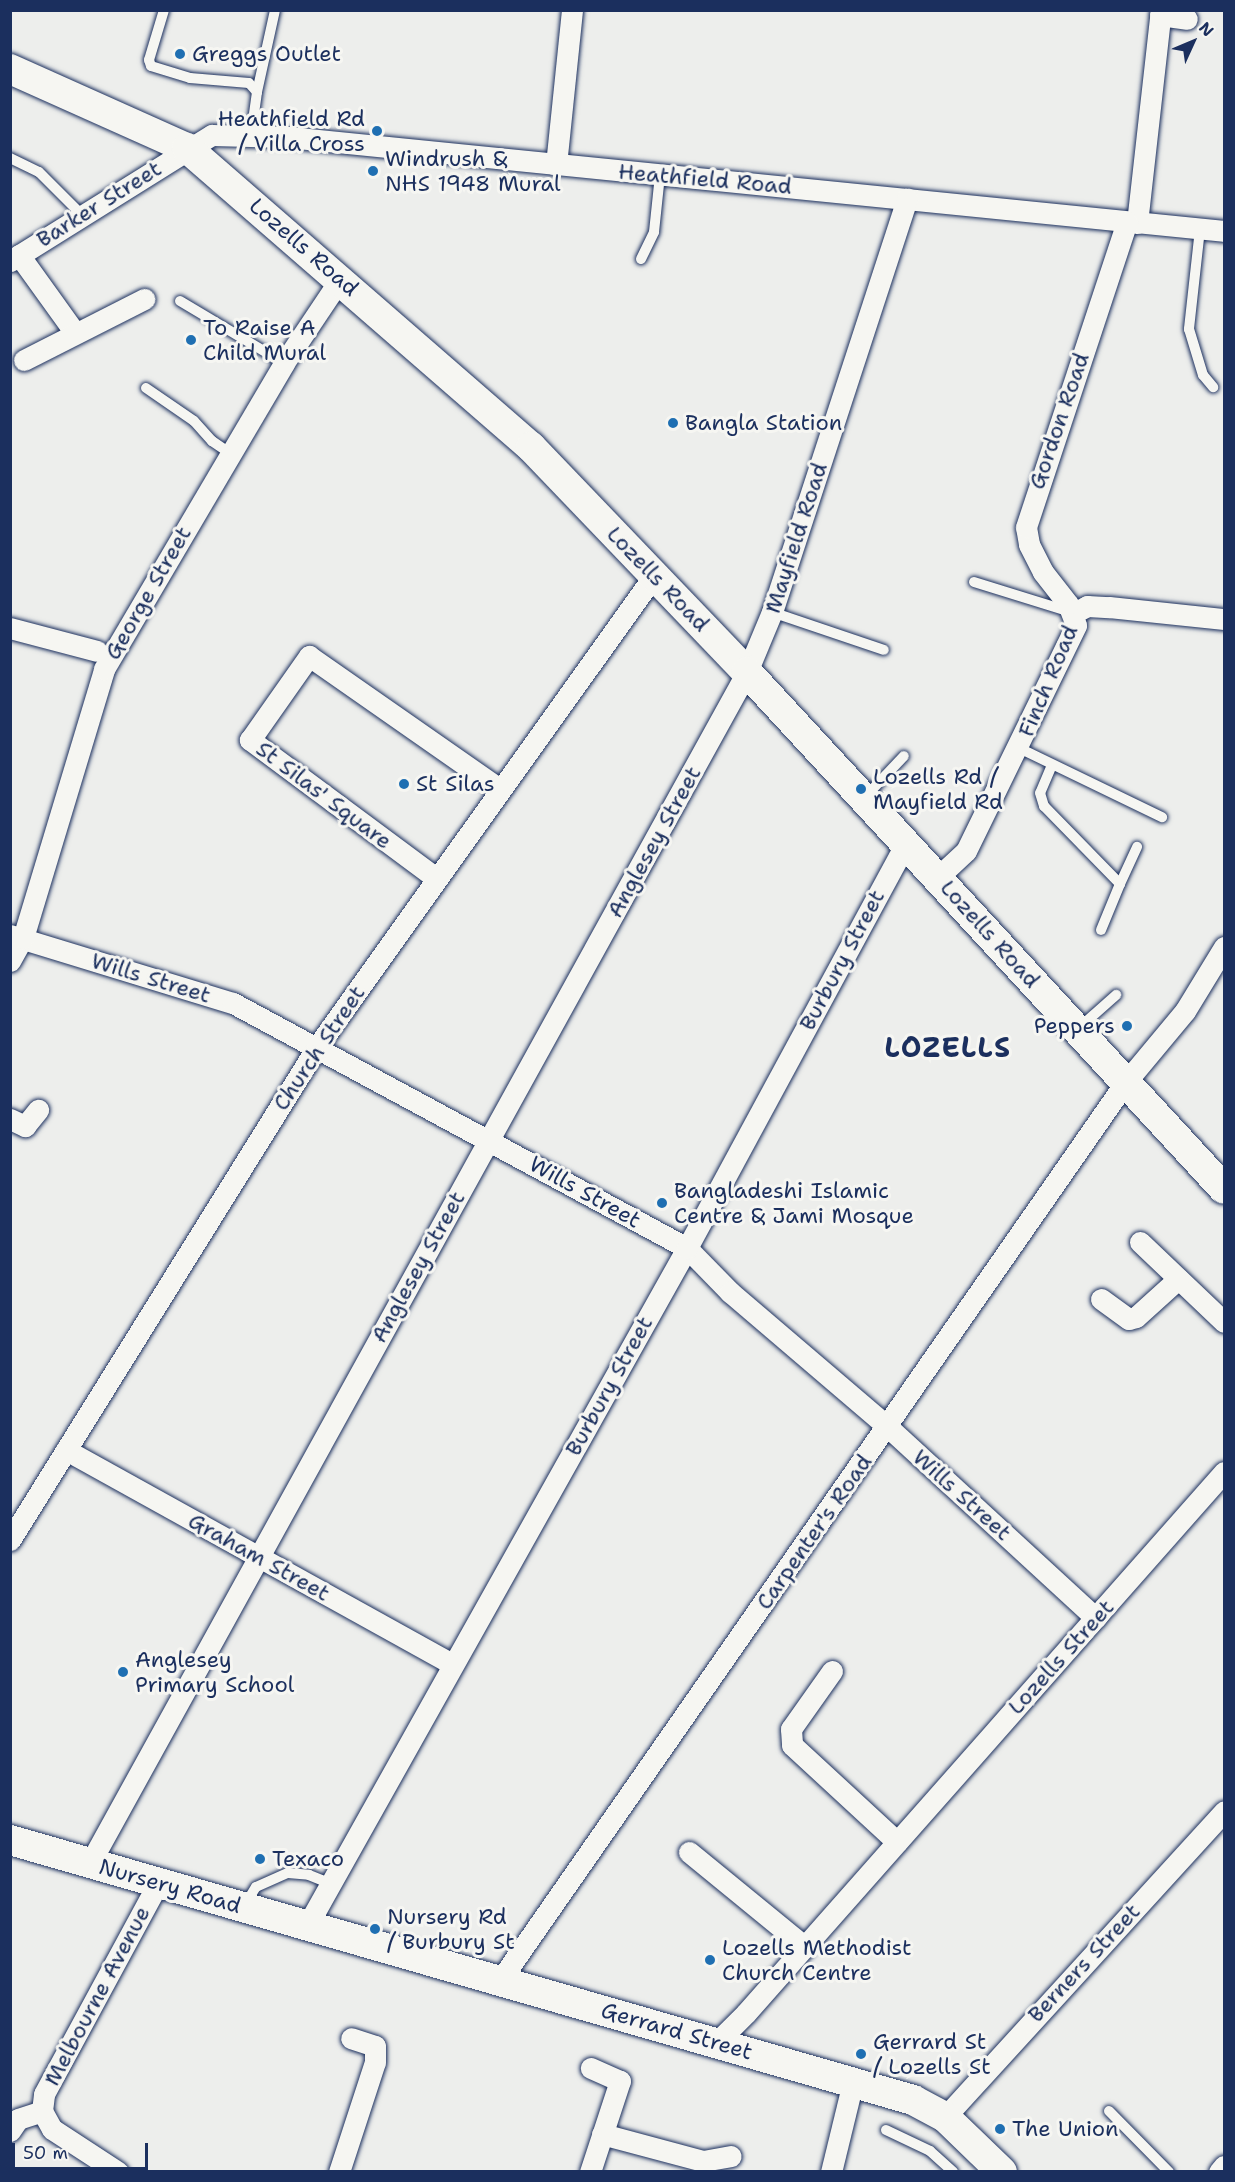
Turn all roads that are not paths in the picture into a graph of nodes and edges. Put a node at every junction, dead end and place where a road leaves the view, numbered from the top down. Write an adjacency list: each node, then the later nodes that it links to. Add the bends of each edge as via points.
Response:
1 (164, 10): 7 (lane, via 149,60 151,66 190,78 244,81)
2 (275, 10): 7 (lane)
3 (572, 10): 11 (street)
4 (1161, 13): 5 (street); 15 (street, Gordon Road)
5 (1187, 19)
6 (10, 69): 9 (main road, Lozells Road)
7 (257, 92): 8 (lane)
8 (251, 135): 9 (street, Heathfield Road, via 212,135); 11 (street, Heathfield Road)
9 (188, 148): 14 (street, Barker Street); 20 (main road, Lozells Road)
10 (10, 158): 14 (lane, via 39,172)
11 (556, 165): 12 (street, Heathfield Road)
12 (660, 175): 13 (street, Heathfield Road); 19 (lane, via 654,232)
13 (908, 198): 15 (street, Heathfield Road); 31 (street, Mayfield Road)
14 (81, 214): 18 (street, Barker Street)
15 (1132, 222): 16 (street, Heathfield Road); 32 (street, Gordon Road, via 1026,527 1029,544 1043,572)
16 (1200, 229): 17 (street, Heathfield Road); 26 (lane, via 1189,329 1203,375)
17 (1224, 231)
18 (15, 258): 23 (street)
19 (641, 259)
20 (341, 278): 25 (street, George Street); 29 (main road, Lozells Road, via 531,447)
21 (144, 299): 23 (street)
22 (180, 301): 25 (lane)
23 (75, 333): 24 (street)
24 (24, 360)
25 (284, 363): 28 (street, George Street)
26 (1213, 387)
27 (146, 388): 28 (lane, via 194,421)
28 (230, 453): 50 (street, George Street, via 104,669)
29 (655, 574): 37 (main road, Lozells Road); 41 (street, Church Street)
30 (974, 582): 32 (lane)
31 (772, 612): 35 (lane); 37 (street, Mayfield Road)
32 (1074, 613): 33 (street, Finch Road, via 1087,606); 38 (street, Finch Road, via 1076,625)
33 (1224, 619)
34 (10, 628): 36 (street)
35 (884, 650)
36 (98, 651)
37 (747, 672): 42 (main road, Lozells Road); 59 (street, Anglesey Street)
38 (1019, 747): 40 (lane); 46 (street, Finch Road, via 966,851)
39 (904, 756): 42 (lane)
40 (1052, 765): 43 (lane); 48 (lane, via 1040,793 1044,806)
41 (500, 789): 47 (street, Church Street); 47 (street, St Silas' Square, via 309,656 250,740)
42 (863, 798): 44 (main road, Lozells Road)
43 (1162, 816)
44 (905, 844): 46 (main road, Lozells Road); 62 (street, Burbury Street)
45 (1137, 847): 48 (lane)
46 (938, 877): 54 (main road, Lozells Road)
47 (436, 878): 55 (street, Church Street)
48 (1120, 884): 49 (lane)
49 (1101, 930)
50 (17, 937): 52 (street, George Street); 55 (street, Wills Street, via 233,1003)
51 (1224, 947): 56 (street, Carpenter's Road, via 1185,1011)
52 (10, 961)
53 (1116, 995): 54 (lane)
54 (1077, 1030): 56 (main road, Lozells Road)
55 (317, 1047): 59 (street, Wills Street); 67 (street, Church Street)
56 (1125, 1083): 60 (main road, Lozells Road); 66 (street, Carpenter's Road)
57 (38, 1110): 58 (street, via 25,1126)
58 (10, 1119)
59 (490, 1140): 62 (street, Wills Street); 70 (street, Anglesey Street)
60 (1224, 1189)
61 (1140, 1242): 63 (street)
62 (687, 1248): 66 (street, Wills Street, via 730,1292); 72 (street, Burbury Street)
63 (1178, 1279): 64 (street, via 1129,1319); 65 (street)
64 (1101, 1299)
65 (1224, 1322)
66 (888, 1427): 71 (street, Wills Street); 84 (street, Carpenter's Road)
67 (66, 1450): 69 (street, Church Street); 70 (street, Graham Street)
68 (1224, 1472): 71 (street, Lozells Street)
69 (10, 1540)
70 (258, 1557): 72 (street, Graham Street); 78 (street, Anglesey Street)
71 (1096, 1618): 76 (street, Lozells Street)
72 (452, 1664): 80 (street, Burbury Street)
73 (832, 1671): 76 (street, via 791,1729 792,1745)
74 (1224, 1811): 91 (street, Berners Street)
75 (10, 1840): 78 (main road, Nursery Road)
76 (897, 1842): 83 (street, Lozells Street)
77 (689, 1852): 83 (street)
78 (90, 1863): 79 (main road, Nursery Road)
79 (158, 1883): 81 (main road, Nursery Road); 89 (street, Melbourne Avenue, via 55,2067)
80 (331, 1884): 81 (lane, via 309,1875 288,1873 255,1887); 82 (street, Burbury Street)
81 (243, 1908): 82 (main road, Nursery Road)
82 (319, 1929): 84 (main road, Gerrard Street)
83 (805, 1947): 86 (street, Lozells Street)
84 (501, 1979): 86 (main road, Gerrard Street)
85 (351, 2037): 99 (street, via 375,2046 375,2062)
86 (716, 2043): 88 (main road, Gerrard Street)
87 (591, 2068): 94 (street, via 620,2081)
88 (853, 2082): 91 (main road, Gerrard Street, via 913,2100); 101 (street)
89 (42, 2111): 93 (street, Melbourne Avenue, via 18,2119); 98 (street, Melbourne Avenue, via 51,2129)
90 (1109, 2111): 104 (lane)
91 (945, 2117): 103 (main road, Gerrard Street)
92 (886, 2130): 102 (lane, via 930,2151)
93 (10, 2131)
94 (602, 2134): 96 (street); 100 (street)
95 (731, 2156): 96 (street)
96 (701, 2166)
97 (1224, 2166): 105 (street)
98 (118, 2172)
99 (339, 2172)
100 (590, 2172)
101 (831, 2172)
102 (953, 2172)
103 (1002, 2172)
104 (1169, 2172)
105 (1219, 2172)

